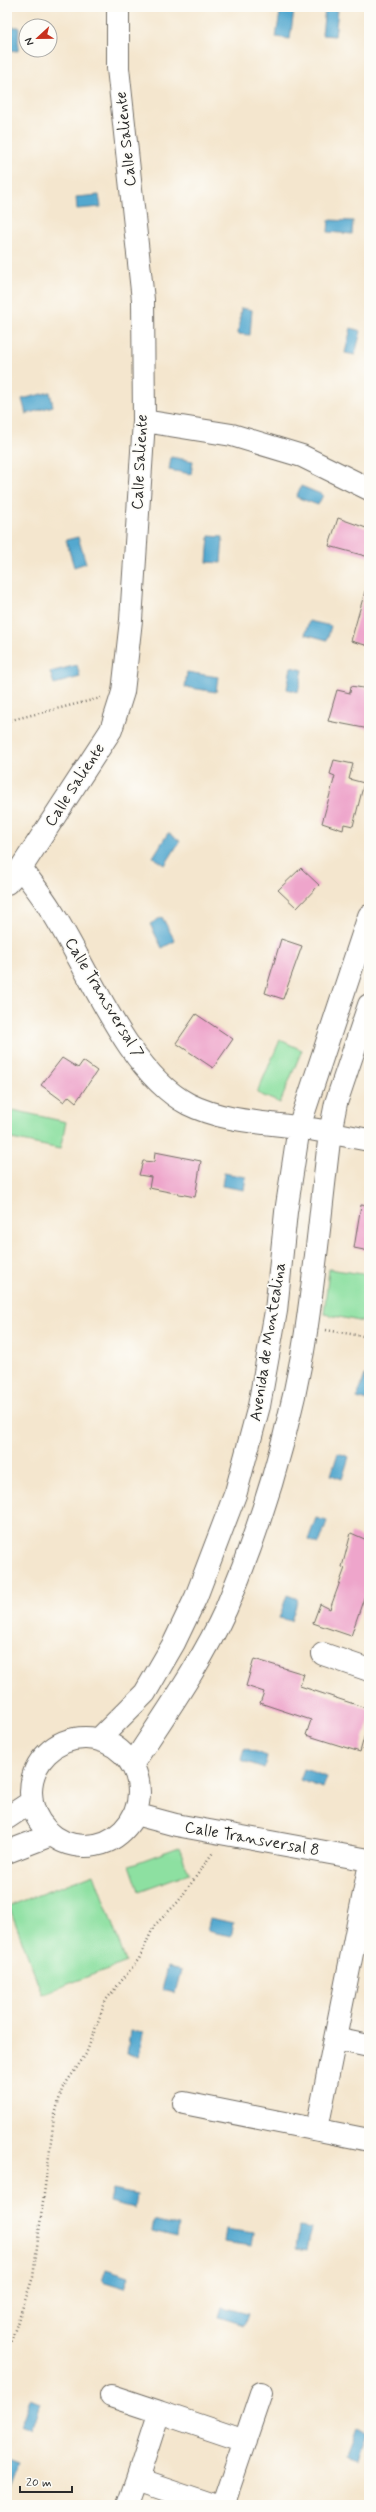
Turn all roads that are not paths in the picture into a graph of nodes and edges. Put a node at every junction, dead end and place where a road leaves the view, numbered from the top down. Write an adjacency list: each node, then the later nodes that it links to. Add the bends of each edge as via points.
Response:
1 (118, 7): 2 (street, Calle Saliente, via 118,68 143,300)
2 (144, 421): 3 (street, via 232,435 302,456); 4 (street, Calle Saliente, via 131,620 123,692 111,730)
3 (369, 488)
4 (14, 876): 7 (street, Calle Transversal 7, via 51,910 113,1019 139,1058 166,1089 188,1104 222,1117)
5 (369, 916): 7 (street, Avenida de Montealina)
6 (369, 1005): 8 (street, Avenida de Montealina, via 336,1103)
7 (299, 1127): 8 (street, Calle Transversal 7); 12 (street, Avenida de Montealina, via 271,1340 259,1406 236,1492 196,1597 174,1643 145,1693)
8 (330, 1133): 9 (street, Calle Transversal 7); 13 (street, Avenida de Montealina, via 306,1328 281,1452 246,1559 225,1610 194,1669)
9 (369, 1140)
10 (323, 1654): 11 (street)
11 (369, 1670)
12 (99, 1739): 13 (street, via 112,1744); 14 (street, via 77,1738 56,1745 41,1760 32,1780)
13 (132, 1764): 15 (street, via 138,1780 139,1798)
14 (31, 1802): 16 (street); 17 (street, via 38,1820)
15 (135, 1814): 17 (street, via 120,1834 98,1845 73,1846); 19 (street, Calle Transversal 8, via 176,1825)
16 (7, 1818)
17 (51, 1835): 18 (street)
18 (7, 1852)
19 (369, 1860)
20 (369, 1868): 21 (street)
21 (335, 2039): 22 (street); 24 (street)
22 (369, 2046)
23 (184, 2103): 24 (street)
24 (317, 2129): 25 (street)
25 (369, 2140)
26 (261, 2393): 29 (street)
27 (111, 2396): 28 (street)
28 (159, 2412): 29 (street); 30 (street)
29 (245, 2441): 33 (street)
30 (137, 2480): 31 (street); 32 (street)
31 (128, 2505)
32 (211, 2505)
33 (223, 2505)

